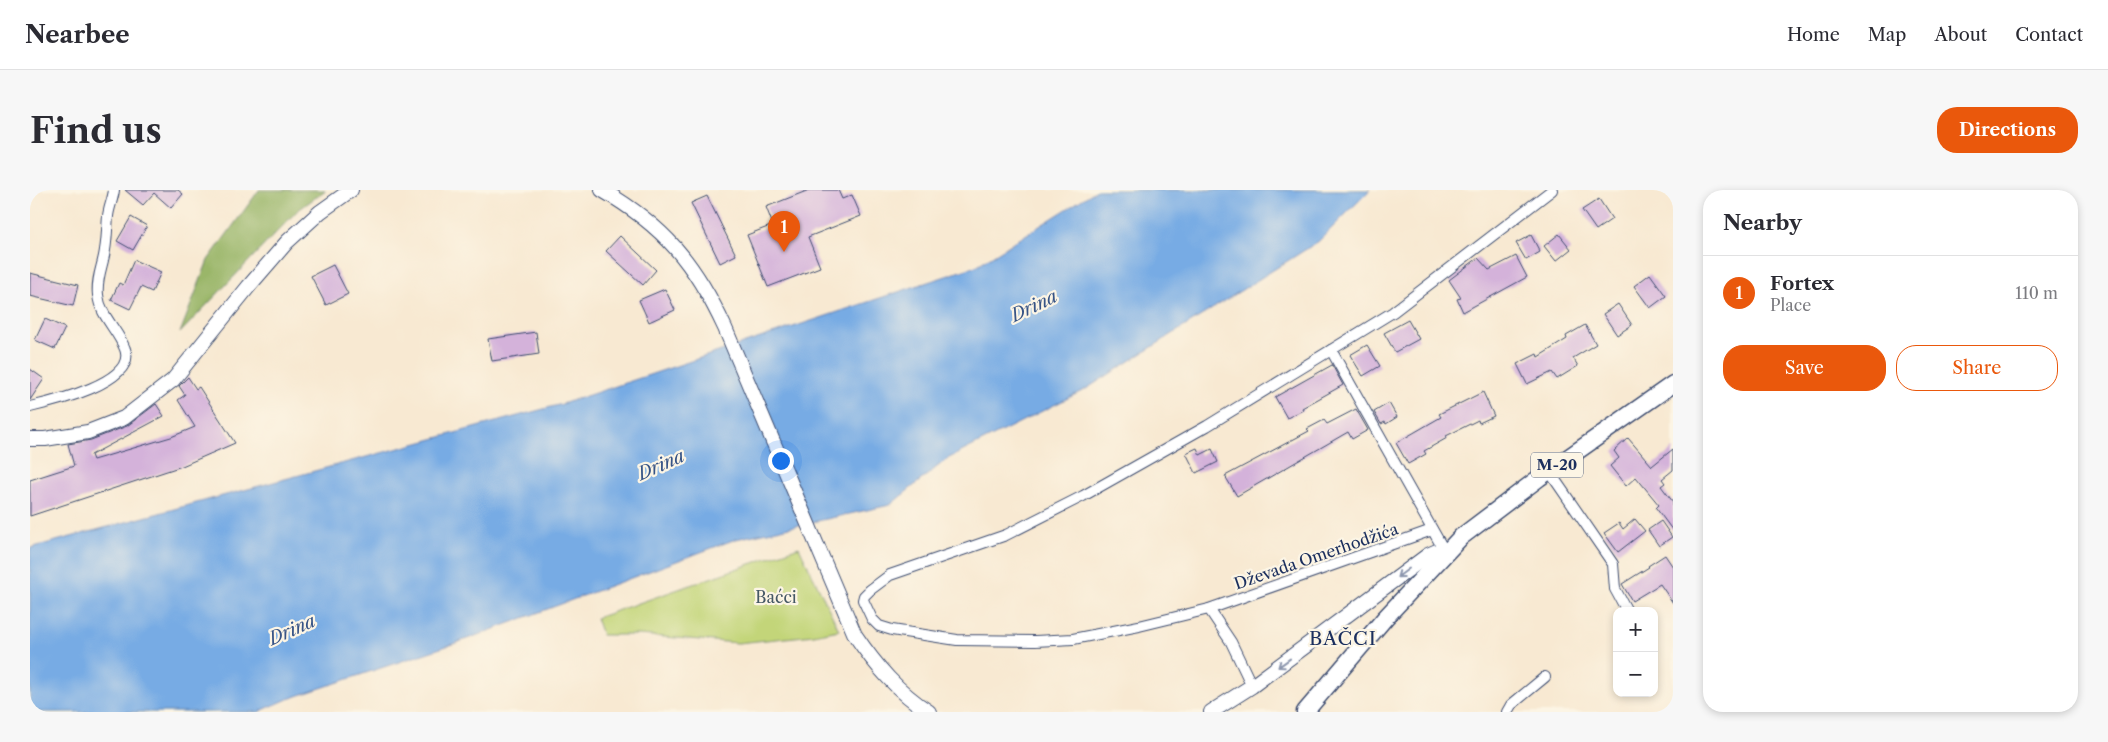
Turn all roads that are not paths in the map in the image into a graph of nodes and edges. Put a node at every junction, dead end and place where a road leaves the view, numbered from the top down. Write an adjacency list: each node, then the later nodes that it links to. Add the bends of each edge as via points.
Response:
1 (114, 190): 7 (street, via 98,294 100,306 126,350 126,363 102,383 78,394)
2 (351, 190): 8 (main road, via 320,212 288,242 248,286 173,380 124,418 88,432 45,440)
3 (602, 190): 16 (main road, via 656,227 702,281 855,635 876,666 910,699)
4 (1552, 190): 5 (street, via 1393,312)
5 (1331, 350): 10 (street); 13 (street, Dževada Omerhodžića, via 1207,426 1083,496 1006,535 890,575 870,590 863,600 879,626 957,640 1072,639)
6 (1673, 384): 9 (main road, M-20)
7 (30, 407)
8 (30, 439)
9 (1549, 471): 11 (main road, M-20); 12 (street, via 1613,564 1615,589)
10 (1432, 530): 11 (street); 13 (street, Dževada Omerhodžića)
11 (1445, 552): 15 (main road, one-way to 15, via 1428,555); 18 (main road, M-20)
12 (1625, 607)
13 (1209, 609): 15 (street, via 1231,642)
14 (1545, 677): 19 (street, via 1511,704)
15 (1252, 686): 17 (main road)
16 (929, 712)
17 (1211, 712)
18 (1306, 712)
19 (1507, 712)

